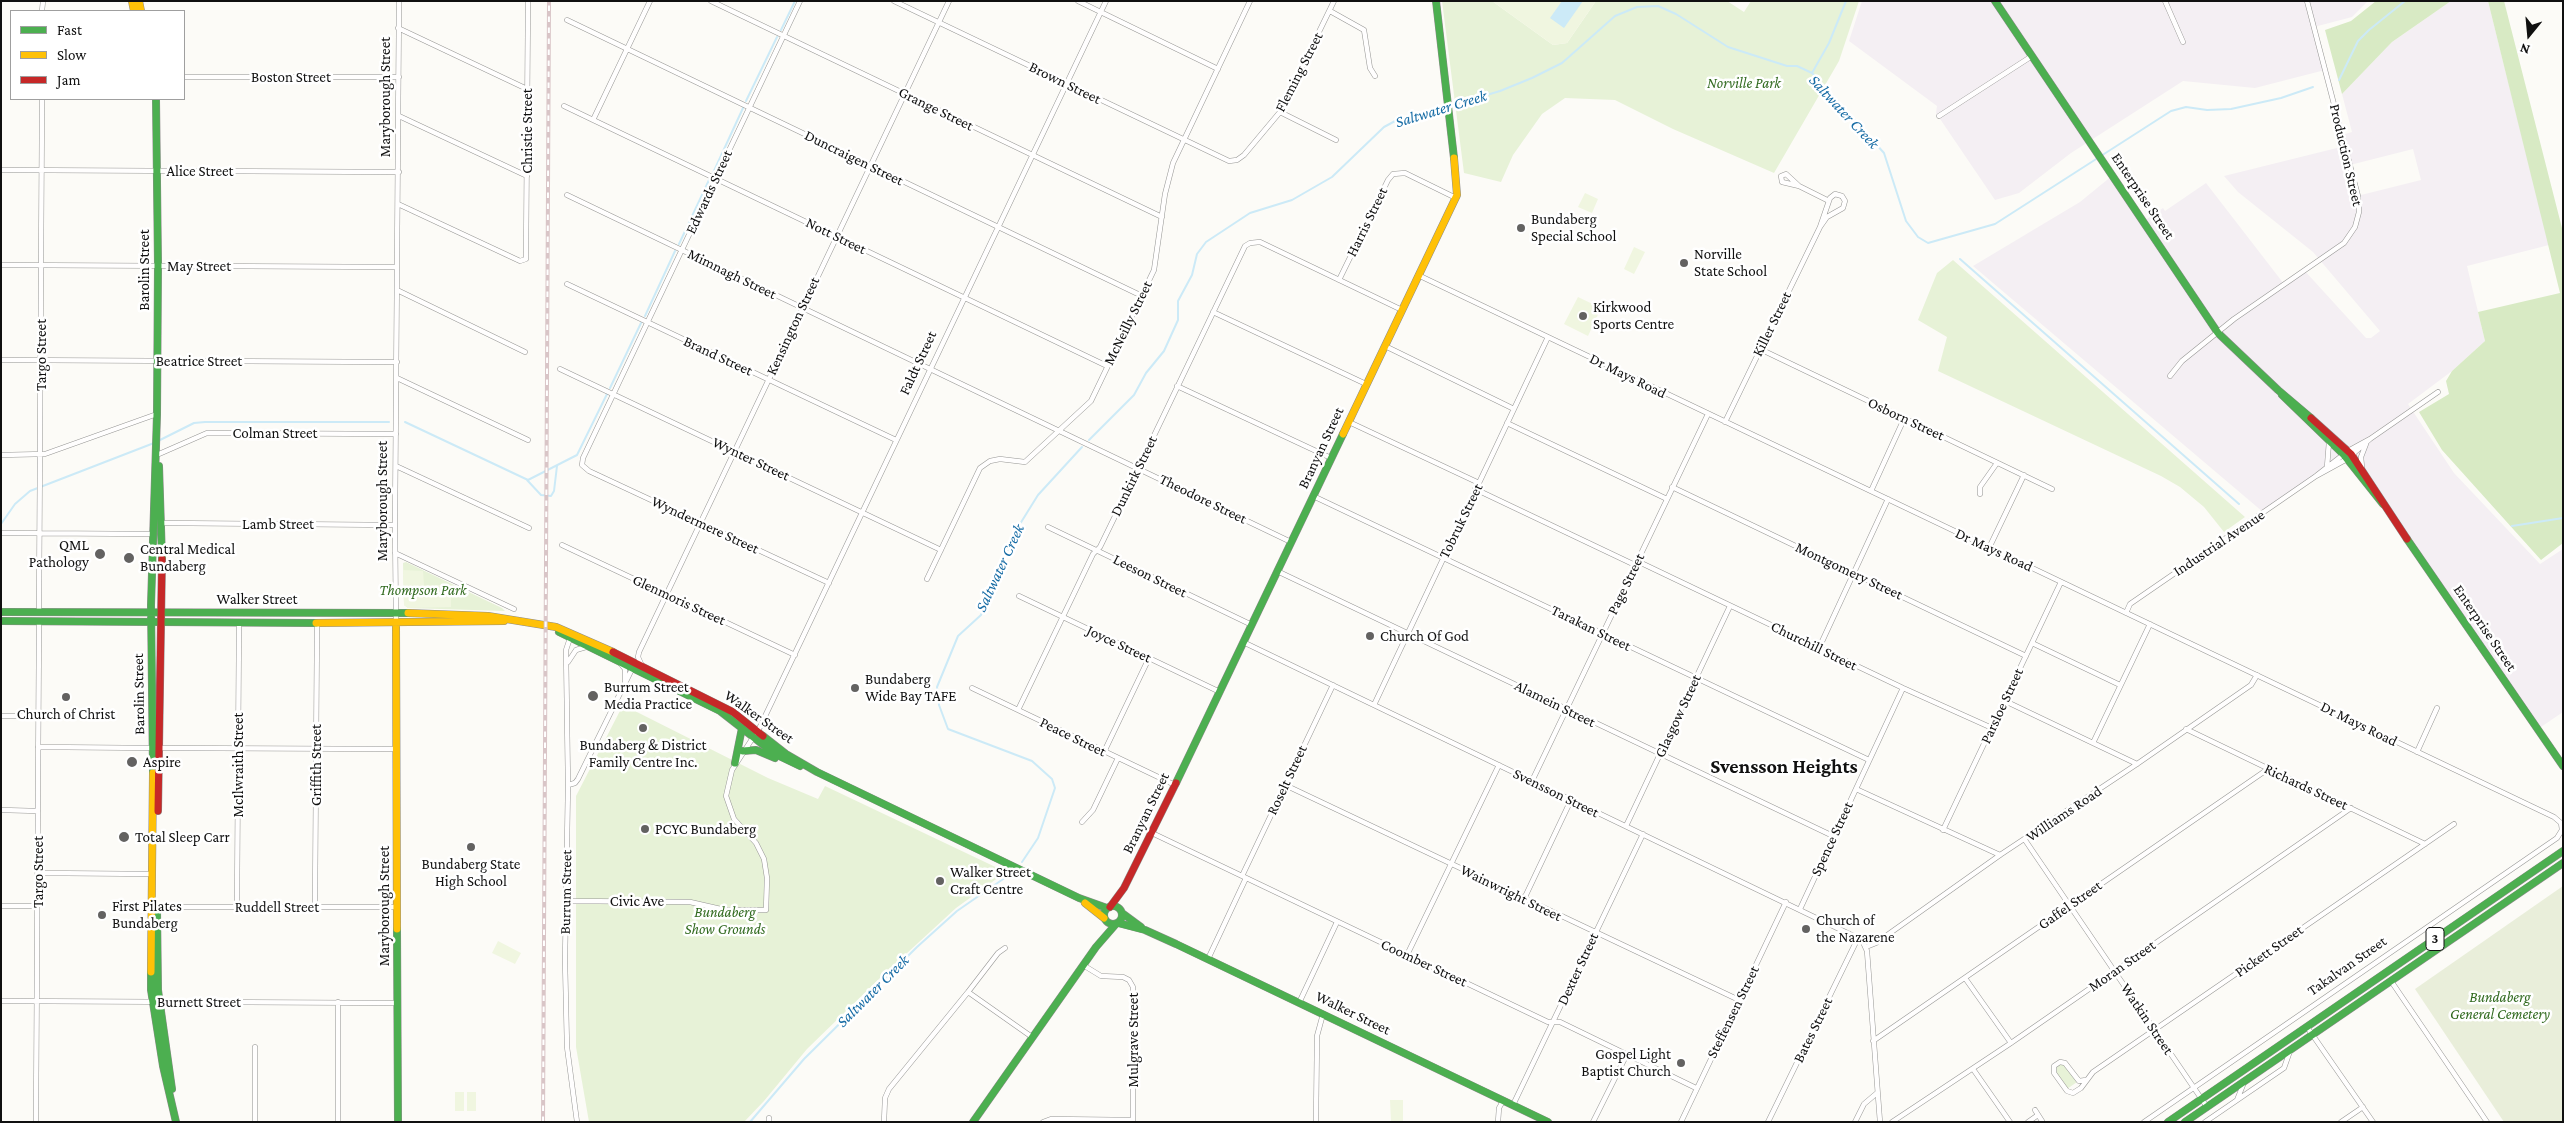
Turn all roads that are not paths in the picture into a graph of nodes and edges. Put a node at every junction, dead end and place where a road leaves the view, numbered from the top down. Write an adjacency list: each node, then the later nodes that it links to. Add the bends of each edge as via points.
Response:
1 (399, 1): 20 (street, Maryborough Street)
2 (650, 1): 23 (street)
3 (711, 1): 21 (street, Grange Street)
4 (800, 1): 21 (street, Edwards Street)
5 (894, 1): 19 (street, Brown Street)
6 (949, 1): 19 (street, Kensington Street)
7 (1078, 1): 17 (street)
8 (1106, 1): 17 (street, Faldt Street)
9 (1250, 1): 25 (street, McNeilly Street)
10 (1334, 1): 16 (street, Fleming Street)
11 (1436, 1): 55 (main road, Branyan Street, via 1458,181)
12 (1995, 1): 24 (main road, Enterprise Street)
13 (2165, 1): 22 (street)
14 (2307, 1): 77 (street, Production Street, via 2358,196 2358,218 2344,243)
15 (527, 2): 30 (street, Christie Street)
16 (1330, 11): 26 (street, via 1364,30 1370,68); 37 (street, Fleming Street)
17 (1101, 12): 25 (street); 29 (street, Faldt Street)
18 (567, 20): 23 (street, Duncraigen Street)
19 (938, 22): 29 (street, Brown Street); 31 (street, Kensington Street)
20 (398, 28): 28 (street, Maryborough Street); 30 (street)
21 (783, 36): 31 (street, Grange Street); 36 (street, Edwards Street)
22 (2184, 42)
23 (627, 49): 36 (street, Duncraigen Street); 40 (street)
24 (2032, 56): 39 (street); 77 (main road, Enterprise Street)
25 (1218, 68): 42 (street, McNeilly Street)
26 (1375, 76)
27 (185, 77): 28 (street, Boston Street)
28 (398, 77): 38 (street, Maryborough Street)
29 (1067, 84): 42 (street, Brown Street); 44 (street, Faldt Street)
30 (528, 89): 51 (street, Christie Street)
31 (904, 94): 44 (street, Grange Street); 46 (street, Kensington Street)
32 (42, 100): 48 (street, Targo Street)
33 (151, 100): 41 (main road, Barolin Street)
34 (156, 100): 41 (main road, Barolin Street)
35 (564, 106): 40 (street, Nott Street)
36 (749, 108): 46 (street, Duncraigen Street); 52 (street, Edwards Street)
37 (1280, 112): 43 (street); 45 (street, Fleming Street)
38 (398, 116): 50 (street, Maryborough Street); 51 (street)
39 (1939, 116)
40 (594, 120): 52 (street, Nott Street)
41 (157, 127): 49 (main road, Barolin Street)
42 (1184, 140): 45 (street, Brown Street, via 1229,161); 58 (street, McNeilly Street, via 1168,177)
43 (1336, 140)
44 (1033, 156): 58 (street, Grange Street); 59 (street, Faldt Street)
45 (1237, 160)
46 (869, 165): 59 (street, Duncraigen Street); 61 (street, Kensington Street)
47 (1, 170): 48 (street, Alice Street)
48 (42, 170): 49 (street, Alice Street); 64 (street, Targo Street)
49 (158, 171): 50 (street, Alice Street); 65 (main road, Barolin Street)
50 (399, 172): 57 (street, Maryborough Street)
51 (527, 176): 57 (street, Christie Street, via 524,260 520,261)
52 (715, 179): 61 (street, Nott Street); 62 (street, Edwards Street)
53 (1799, 186): 56 (street)
54 (567, 195): 62 (street, Mimnagh Street)
55 (1456, 198): 67 (main road, Branyan Street); 68 (street, Harris Street, via 1405,173 1393,174)
56 (1829, 201): 60 (street, Killer Street); 60 (street, via 1838,194 1844,197 1845,204 1842,210 1827,217)
57 (398, 204): 66 (street, Maryborough Street)
58 (1162, 217): 71 (street, McNeilly Street, via 1154,270)
59 (997, 226): 71 (street, Duncraigen Street); 72 (street, Faldt Street)
60 (1820, 227): 80 (street, Killer Street)
61 (835, 236): 72 (street, Nott Street); 73 (street, Kensington Street)
62 (682, 250): 73 (street, Mimnagh Street); 76 (street, Edwards Street)
63 (1, 265): 64 (street, May Street)
64 (41, 265): 65 (street, May Street); 83 (street, Targo Street)
65 (158, 266): 66 (street, May Street); 84 (main road, Barolin Street)
66 (397, 267): 70 (street, Maryborough Street)
67 (1418, 275): 74 (main road, Branyan Street); 78 (street, Dr Mays Road)
68 (1339, 280): 74 (street); 75 (street, Dunkirk Street, via 1260,242 1250,243 1243,249)
69 (567, 284): 76 (street, Brand Street)
70 (397, 290): 81 (street); 85 (street, Maryborough Street)
71 (1140, 296): 86 (street, McNeilly Street)
72 (964, 297): 86 (street, Nott Street); 88 (street, Faldt Street)
73 (802, 308): 88 (street, Mimnagh Street); 91 (street, Kensington Street)
74 (1402, 310): 79 (main road, Branyan Street)
75 (1213, 312): 92 (street); 93 (street, Dunkirk Street)
76 (647, 322): 91 (street, Brand Street); 95 (street, Edwards Street)
77 (2218, 333): 89 (street, Production Street, via 2180,362); 96 (main road, Enterprise Street)
78 (1548, 337): 97 (street, Tobruk Street); 99 (street, Dr Mays Road)
79 (1385, 346): 92 (main road, Branyan Street); 97 (street)
80 (1760, 350): 100 (street, Osborn Street); 102 (street, Killer Street)
81 (525, 352)
82 (1, 360): 83 (street, Beatrice Street)
83 (41, 360): 84 (street, Beatrice Street); 113 (street, Targo Street)
84 (158, 361): 85 (street, Beatrice Street); 98 (main road, Barolin Street)
85 (397, 362): 90 (street, Maryborough Street)
86 (1107, 366): 104 (street, McNeilly Street, via 1091,401)
87 (560, 368): 95 (street, Wynter Street)
88 (931, 370): 104 (street, Mimnagh Street); 107 (street, Faldt Street)
89 (2170, 376)
90 (397, 378): 105 (street, Maryborough Street); 106 (street)
91 (768, 379): 107 (street, Brand Street); 111 (street, Kensington Street)
92 (1366, 384): 101 (main road, Branyan Street)
93 (1176, 386): 115 (street); 121 (street, Dunkirk Street)
94 (2438, 392): 109 (street, Industrial Avenue)
95 (613, 393): 111 (street, Wynter Street); 117 (street, Edwards Street)
96 (2282, 394): 108 (main road, Enterprise Street); 114 (main road, Enterprise Street, via 2290,398)
97 (1514, 409): 103 (street, Tobruk Street)
98 (157, 414): 110 (main road, Barolin Street); 113 (street)
99 (1708, 414): 102 (street, Dr Mays Road); 126 (street, Page Street)
100 (1904, 419): 116 (street, Osborn Street); 129 (street)
101 (1349, 422): 115 (main road, Branyan Street); 125 (street)
102 (1725, 422): 129 (street, Dr Mays Road)
103 (1507, 423): 125 (street, Tobruk Street); 133 (street)
104 (1060, 432): 121 (street, Theodore Street); 147 (street, McNeilly Street, via 1025,462 1000,459 980,468)
105 (396, 434): 110 (street, Colman Street, via 206,433); 118 (street, Maryborough Street)
106 (528, 440)
107 (896, 440): 135 (street, Faldt Street)
108 (2328, 440): 114 (main road, Enterprise Street); 120 (street)
109 (2368, 441): 114 (street, Industrial Avenue); 122 (street)
110 (158, 449): 131 (main road, Barolin Street); 143 (main road, Barolin Street)
111 (734, 452): 135 (street, Wynter Street); 137 (street, Kensington Street)
112 (1, 455): 113 (street)
113 (40, 455): 142 (street, Targo Street)
114 (2347, 455): 119 (street, Industrial Avenue); 120 (street, Industrial Avenue); 122 (main road, Enterprise Street)
115 (1331, 458): 132 (main road, Branyan Street)
116 (1997, 462): 123 (street, Osborn Street); 130 (street, via 1980,487)
117 (582, 465): 137 (street, Wyndermere Street)
118 (396, 466): 138 (street, Maryborough Street); 140 (street)
119 (2335, 466): 122 (street); 124 (street, Industrial Avenue)
120 (2326, 468): 124 (street, Industrial Avenue)
121 (1138, 469): 144 (street, Theodore Street); 148 (street, Dunkirk Street)
122 (2359, 469): 227 (main road, Enterprise Street)
123 (2024, 475): 128 (street, Osborn Street); 146 (street)
124 (2316, 476): 166 (street, Industrial Avenue, via 2130,604)
125 (1478, 484): 127 (street, Tobruk Street)
126 (1672, 487): 133 (street, Page Street); 153 (street, Montgomery Street)
127 (1476, 489): 150 (street, Tobruk Street); 151 (street, Churchill Street)
128 (2052, 489)
129 (1871, 491): 134 (street, Dr Mays Road)
130 (1980, 494)
131 (160, 495): 136 (main road, Barolin Street); 143 (main road, via 157,528)
132 (1313, 496): 144 (main road, Branyan Street); 150 (street, Tarakan Street)
133 (1667, 499): 151 (street, Page Street)
134 (1888, 499): 146 (street, Dr Mays Road); 153 (street)
135 (863, 511): 147 (street, Wynter Street); 156 (street, Faldt Street)
136 (162, 523): 138 (street, Lamb Street); 164 (main road, Barolin Street)
137 (701, 523): 156 (street, Wyndermere Street); 157 (street, Kensington Street)
138 (395, 525): 149 (street, Maryborough Street)
139 (1048, 526): 148 (street, Leeson Street)
140 (529, 528)
141 (2, 533): 142 (street)
142 (40, 534): 143 (street); 162 (street, Targo Street)
143 (152, 534): 163 (main road, Barolin Street)
144 (1292, 542): 152 (main road, Branyan Street)
145 (562, 545): 157 (street, Glenmoris Street)
146 (1989, 548): 155 (street, Dr Mays Road)
147 (941, 550): 154 (street, McNeilly Street)
148 (1096, 551): 167 (street, Dunkirk Street); 178 (street, Leeson Street)
149 (395, 553): 160 (street); 165 (street, Maryborough Street)
150 (1443, 558): 179 (street, Tobruk Street); 180 (street, Tarakan Street)
151 (1636, 563): 159 (street, Churchill Street); 180 (street, Page Street)
152 (1277, 571): 178 (main road, Branyan Street); 179 (street, Alamein Street)
153 (1853, 574): 185 (street); 188 (street, Montgomery Street)
154 (928, 579)
155 (2061, 582): 166 (street, Dr Mays Road); 183 (street, Parsloe Street)
156 (829, 583): 187 (street, Faldt Street)
157 (666, 594): 186 (street, Kensington Street); 187 (street, Glenmoris Street)
158 (1019, 596): 167 (street, Joyce Street)
159 (1730, 606): 185 (street, Churchill Street); 194 (street, Glasgow Street)
160 (514, 609)
161 (1, 612): 162 (main road, Walker Street); 170 (main road, via 33,617)
162 (39, 612): 163 (main road, Walker Street); 171 (main road, via 45,617 66,617)
163 (151, 613): 164 (main road, Walker Street); 172 (main road, Barolin Street)
164 (161, 613): 165 (main road, Walker Street); 173 (main road, Barolin Street)
165 (396, 613): 168 (main road, Walker Street, via 488,616); 176 (street, Maryborough Street)
166 (2126, 613): 177 (street, Dr Mays Road)
167 (1062, 617): 189 (street, Joyce Street); 205 (street, Dunkirk Street)
168 (512, 620): 176 (main road, Walker Street); 181 (main road, Walker Street, via 556,627)
169 (1, 621): 170 (main road, Walker Street)
170 (39, 622): 171 (main road, Walker Street); 207 (street, Targo Street)
171 (82, 622): 172 (main road, Walker Street)
172 (152, 622): 173 (main road, Walker Street); 214 (main road, Barolin Street)
173 (161, 622): 174 (main road, Walker Street); 214 (main road, Barolin Street)
174 (239, 622): 175 (main road, Walker Street); 215 (street, McIlwraith Street)
175 (317, 623): 176 (main road, Walker Street); 216 (street, Griffith Street)
176 (396, 623): 217 (main road, Maryborough Street)
177 (2150, 624): 193 (street, Dr Mays Road); 197 (street)
178 (1252, 625): 182 (main road, Branyan Street)
179 (1408, 633): 202 (street, Tobruk Street); 204 (street, Alamein Street)
180 (1602, 634): 194 (street, Tarakan Street); 204 (street, Page Street)
181 (573, 636): 184 (main road, Walker Street); 190 (street, Burrum Street, via 566,650); 191 (main road, Walker Street)
182 (1243, 642): 196 (street, Svensson Street); 200 (main road, Branyan Street)
183 (2032, 643): 188 (street, Parsloe Street); 197 (street)
184 (587, 647): 190 (street, via 576,650); 191 (main road, Walker Street)
185 (1819, 648): 199 (street, Churchill Street)
186 (639, 652): 191 (street); 192 (street)
187 (795, 655): 211 (street, Faldt Street)
188 (2026, 656): 201 (street, Parsloe Street)
189 (1148, 658): 200 (street, Joyce Street); 219 (street)
190 (568, 662): 232 (street, Burrum Street)
191 (627, 662): 192 (main road, Walker Street); 195 (street); 195 (street); 208 (main road, Walker Street, via 720,711)
192 (642, 666): 211 (main road, Walker Street, via 733,712)
193 (2257, 675): 210 (street, Williams Road, via 2251,685); 220 (street, Dr Mays Road)
194 (1696, 679): 221 (street, Glasgow Street); 223 (street, Tarakan Street)
195 (625, 681): 232 (street, via 578,779 573,785)
196 (1333, 685): 202 (street, Svensson Street); 233 (street, Roselt Street)
197 (2120, 685): 212 (street)
198 (972, 688): 205 (street, Peace Street)
199 (1903, 688): 209 (street, Churchill Street); 223 (street, Spence Street)
200 (1220, 692): 234 (main road, Branyan Street)
201 (2004, 701): 209 (street, Parsloe Street); 212 (street)
202 (1374, 705): 226 (street, Svensson Street)
203 (2436, 708): 220 (street)
204 (1566, 709): 221 (street, Alamein Street); 231 (street, Page Street)
205 (1018, 710): 219 (street, Peace Street)
206 (1, 716): 207 (street)
207 (39, 716): 213 (street, Targo Street)
208 (742, 728): 211 (main road, Walker Street); 224 (main road)
209 (1992, 728): 243 (street, Parsloe Street)
210 (2186, 729): 225 (street, Williams Road); 229 (street, Richards Street)
211 (756, 734): 218 (street, Faldt Street); 228 (main road, Walker Street, via 775,754); 230 (main road, Walker Street)
212 (2093, 743): 225 (street)
213 (38, 747): 214 (street); 239 (street, Targo Street)
214 (156, 748): 215 (street); 255 (main road, Barolin Street); 265 (main road, Barolin Street)
215 (238, 748): 216 (street); 266 (street, McIlwraith Street)
216 (316, 749): 217 (street); 267 (street, Griffith Street)
217 (397, 749): 268 (main road, Maryborough Street)
218 (743, 751): 224 (street, Faldt Street); 228 (main road, via 756,750 790,766)
219 (1104, 752): 222 (street, Peace Street)
220 (2417, 752): 244 (street, Dr Mays Road, via 2554,817 2561,823)
221 (1660, 754): 242 (street, Glasgow Street); 247 (street, Alamein Street)
222 (1118, 758): 234 (street, Peace Street); 240 (street, via 1093,810)
223 (1869, 760): 235 (street, Spence Street)
224 (735, 763): 271 (street, Faldt Street, via 726,786 727,802 734,818 756,842 764,859)
225 (2137, 764): 248 (street, Williams Road)
226 (1499, 765): 231 (street, Svensson Street); 253 (street)
227 (2563, 766)
228 (806, 769): 230 (main road, Walker Street)
229 (2268, 769): 237 (street, Richards Street); 264 (street, Gaffel Street)
230 (817, 772): 258 (main road, Walker Street)
231 (1532, 781): 236 (street, Svensson Street)
232 (568, 785): 260 (street, Burrum Street)
233 (1285, 785): 253 (street, Wainwright Street); 256 (street, Roselt Street)
234 (1175, 786): 245 (main road, Branyan Street)
235 (1856, 789): 243 (street); 247 (street, Spence Street)
236 (1571, 800): 242 (street, Svensson Street); 259 (street)
237 (2351, 808): 249 (street, Richards Street); 286 (street, Moran Street)
238 (1, 810): 239 (street)
239 (38, 811): 254 (street, Targo Street)
240 (1082, 822)
241 (2454, 824): 249 (street, Pickett Street)
242 (1626, 826): 246 (street, Svensson Street)
243 (1943, 830): 251 (street)
244 (2562, 830): 284 (street, Takalvan Street, via 2558,838)
245 (1152, 833): 256 (street, Coomber Street); 257 (main road, Branyan Street)
246 (1643, 834): 261 (street, Svensson Street); 277 (street, Dexter Street)
247 (1833, 836): 270 (street, Spence Street)
248 (2025, 840): 251 (street, Williams Road); 264 (street, Watkin Street)
249 (2425, 844): 301 (street, Pickett Street)
250 (2563, 851): 287 (main road, Takalvan Street / 3)
251 (2000, 855): 280 (street, Williams Road)
252 (2563, 863): 289 (main road, 3)
253 (1450, 865): 259 (street, Wainwright Street); 282 (street)
254 (38, 873): 255 (street); 263 (street, Targo Street)
255 (152, 874): 294 (main road, Barolin Street)
256 (1244, 877): 274 (street, Coomber Street); 283 (street, Roselt Street)
257 (1124, 888): 269 (main road, Branyan Street); 272 (main road, Branyan Street)
258 (1079, 898): 269 (main road, Walker Street); 273 (main road, Walker Street)
259 (1524, 900): 277 (street, Wainwright Street)
260 (567, 901): 271 (street, Civic Ave, via 690,902 725,910); 330 (street, Burrum Street, via 567,1047)
261 (1786, 902): 270 (street, Svensson Street); 291 (street, Steffensen Street)
262 (1, 906): 263 (street)
263 (37, 906): 293 (street, Targo Street)
264 (2070, 906): 286 (street, Watkin Street); 288 (street, Gaffel Street)
265 (157, 907): 266 (street, Ruddell Street); 294 (main road, Barolin Street)
266 (237, 907): 267 (street, Ruddell Street)
267 (315, 907): 268 (street, Ruddell Street)
268 (397, 907): 297 (main road, Maryborough Street)
269 (1109, 907): 272 (main road, via 1116,906); 273 (main road, via 1104,912)
270 (1800, 909): 278 (street, Svensson Street)
271 (766, 910)
272 (1121, 911): 275 (main road); 276 (main road, Walker Street)
273 (1105, 919): 275 (main road, via 1110,924); 279 (main road)
274 (1337, 922): 282 (street, Coomber Street); 296 (street)
275 (1117, 923): 276 (main road, Walker Street); 279 (main road)
276 (1145, 930): 283 (main road, Walker Street)
277 (1595, 934): 291 (street, Wainwright Street); 299 (street, Dexter Street)
278 (1858, 938): 280 (street, Svensson Street); 339 (street, Bates Street)
279 (1096, 947): 285 (main road)
280 (1866, 947): 304 (street)
281 (1005, 948): 290 (street, via 998,952)
282 (1407, 954): 299 (street, Coomber Street)
283 (1208, 959): 296 (main road, Walker Street)
284 (2377, 962): 287 (street); 313 (street, Takalvan Street)
285 (1083, 965): 303 (main road); 323 (street, Mulgrave Street, via 1100,976 1123,977 1133,986)
286 (2114, 971): 301 (street, Watkin Street); 305 (street, Moran Street)
287 (2385, 973): 289 (street); 300 (main road, Takalvan Street / 3)
288 (1964, 978): 304 (street, Gaffel Street); 305 (street)
289 (2391, 981): 302 (main road, 3); 351 (street)
290 (968, 992): 303 (street); 331 (street, via 889,1089 885,1098)
291 (1739, 1000): 312 (street, Steffensen Street)
292 (1, 1001): 293 (street, Burnett Street)
293 (37, 1001): 294 (street, Burnett Street); 325 (street, Targo Street)
294 (156, 1001): 295 (street, Burnett Street); 326 (main road, Barolin Street)
295 (338, 1002): 297 (street, Burnett Street); 328 (street)
296 (1299, 1002): 298 (main road, Walker Street)
297 (397, 1003): 329 (main road, Maryborough Street)
298 (1323, 1014): 316 (main road, Walker Street); 334 (street, via 1317,1036)
299 (1553, 1022): 308 (street, Coomber Street, via 1560,1022); 318 (street, Dexter Street)
300 (2307, 1027): 302 (street); 315 (main road, Takalvan Street / 3)
301 (2154, 1030): 310 (street, Pickett Street); 313 (street, Watkin Street)
302 (2312, 1034): 307 (main road, 3); 320 (street)
303 (1032, 1037): 332 (main road)
304 (1873, 1041): 314 (street)
305 (2011, 1043): 309 (street, Moran Street)
306 (255, 1047): 327 (street)
307 (2291, 1049): 311 (main road, 3); 317 (street, via 2287,1064)
308 (1627, 1054): 312 (street, Coomber Street); 337 (street)
309 (1972, 1069): 342 (street, Moran Street); 343 (street)
310 (2086, 1080): 310 (street, Pickett Street, via 2079,1081 2065,1063 2057,1062 2054,1066 2054,1073 2069,1093 2079,1089)
311 (2247, 1080): 317 (street); 319 (main road, 3)
312 (1696, 1088): 338 (street, Steffensen Street)
313 (2194, 1088): 315 (street, Watkin Street); 345 (street, Takalvan Street)
314 (1877, 1092): 340 (street, via 1864,1104); 341 (street)
315 (2202, 1099): 319 (street, Watkin Street); 346 (main road, Takalvan Street / 3)
316 (1503, 1100): 318 (main road, Walker Street); 335 (street)
317 (2237, 1100): 348 (street)
318 (1514, 1105): 336 (main road, Walker Street)
319 (2207, 1107): 347 (main road, 3)
320 (2363, 1107): 349 (street); 350 (street)
321 (2035, 1110): 322 (street)
322 (2038, 1115): 324 (street); 344 (street)
323 (1133, 1121): 333 (street, via 1051,1119)
324 (2042, 1121)
325 (36, 1122)
326 (176, 1122)
327 (255, 1122)
328 (338, 1122)
329 (398, 1122)
330 (577, 1122)
331 (884, 1122)
332 (973, 1122)
333 (1043, 1122)
334 (1316, 1122)
335 (1498, 1122)
336 (1548, 1122)
337 (1593, 1122)
338 (1680, 1122)
339 (1768, 1122)
340 (1855, 1122)
341 (1880, 1122)
342 (1892, 1122)
343 (2010, 1122)
344 (2028, 1122)
345 (2144, 1122)
346 (2168, 1122)
347 (2185, 1122)
348 (2205, 1122)
349 (2341, 1122)
350 (2373, 1122)
351 (2487, 1122)

